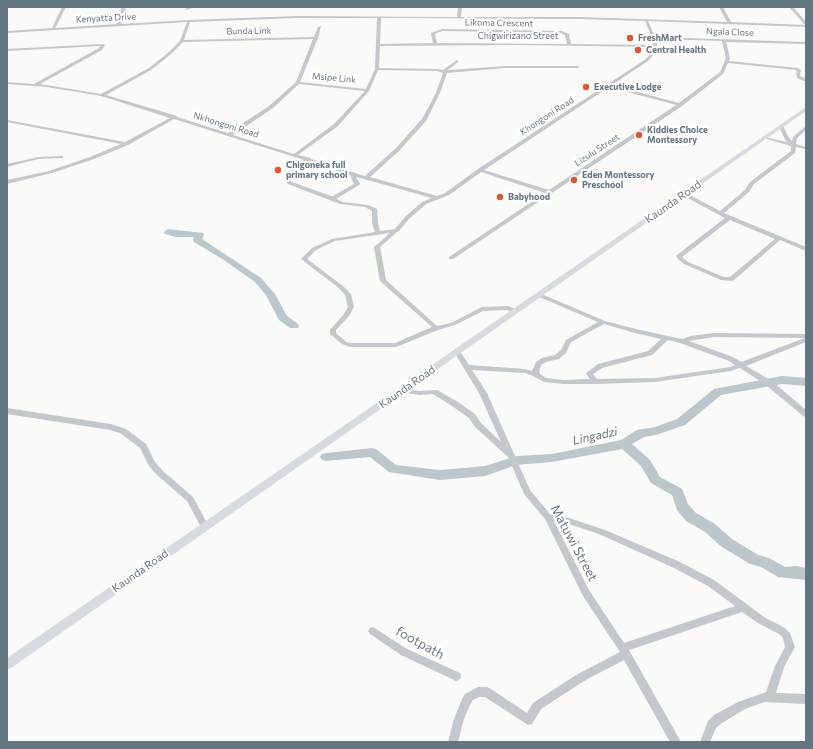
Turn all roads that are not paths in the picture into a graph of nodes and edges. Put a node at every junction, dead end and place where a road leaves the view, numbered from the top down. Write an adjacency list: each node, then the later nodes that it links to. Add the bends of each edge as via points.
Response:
1 (64, 7): 16 (street)
2 (124, 7): 13 (street)
3 (193, 7): 7 (street)
4 (460, 7): 9 (street)
5 (721, 7): 12 (street)
6 (791, 7): 14 (street)
7 (187, 9)
8 (379, 17): 9 (street, Kenyatta Drive); 11 (street, Kenyatta Drive, via 282,17); 24 (street)
9 (459, 17): 10 (street, Kenyatta Drive)
10 (646, 20): 12 (street, Kenyatta Drive); 19 (street)
11 (190, 21): 13 (street, Kenyatta Drive); 21 (street)
12 (729, 22): 14 (street, Kenyatta Drive)
13 (119, 25): 16 (street, Kenyatta Drive)
14 (806, 25)
15 (320, 27): 18 (street)
16 (53, 29): 17 (street, Kenyatta Drive)
17 (7, 32)
18 (316, 38): 21 (street, Bunda Link); 35 (street)
19 (654, 38): 20 (street, Ngala Close); 26 (street)
20 (724, 40): 22 (street, Ngala Close); 29 (street, via 728,54)
21 (182, 41): 39 (street, via 150,69)
22 (805, 43)
23 (569, 44): 25 (street, Chigwirizano Street); 25 (street, Likoma Crescent, via 567,34 562,32 442,30 433,33); 26 (street, Chigwirizano Street)
24 (379, 45): 25 (street, Chigwirizano Street); 31 (street)
25 (435, 45)
26 (656, 46): 37 (street, Khongoni Road, via 650,58)
27 (7, 50): 36 (street, via 103,45 101,49)
28 (457, 61): 32 (street)
29 (727, 62): 33 (street, via 788,67 798,70 798,77); 40 (street, Lizulu Street, via 722,73)
30 (578, 66): 32 (street, via 506,67)
31 (378, 69): 32 (street); 38 (street)
32 (444, 72): 57 (street, via 438,93 424,120 398,149)
33 (806, 81)
34 (7, 83): 36 (street, Nkhongoni Road)
35 (298, 83): 38 (street, Msipe Link); 46 (street, via 271,107)
36 (34, 85): 39 (street, Nkhongoni Road)
37 (608, 85): 40 (street); 55 (street, Khongoni Road)
38 (368, 90): 51 (street, via 336,125)
39 (102, 96): 42 (street, Nkhongoni Road)
40 (680, 105): 59 (street, Lizulu Street)
41 (806, 108): 44 (main road, Kaunda Road)
42 (175, 117): 46 (street, Nkhongoni Road); 48 (street)
43 (7, 121): 48 (street)
44 (781, 127): 47 (main road, Kaunda Road); 49 (street)
45 (806, 127): 49 (street, via 796,137)
46 (230, 135): 51 (street, Nkhongoni Road)
47 (765, 138): 49 (street); 60 (main road, Kaunda Road)
48 (126, 144): 58 (street, via 70,166)
49 (793, 145): 50 (street); 63 (street, via 793,152 752,183 747,191)
50 (806, 148)
51 (295, 155): 53 (street, Nkhongoni Road)
52 (61, 157): 54 (street, via 43,157)
53 (309, 159): 56 (street, Nkhongoni Road); 62 (street, via 288,176 287,180)
54 (7, 166)
55 (480, 170): 59 (street); 61 (street, Khongoni Road, via 447,194)
56 (352, 173): 57 (street, Nkhongoni Road); 62 (street, via 357,184)
57 (366, 178): 61 (street, Nkhongoni Road)
58 (7, 182)
59 (548, 192): 69 (street, Lizulu Street)
60 (684, 194): 63 (street); 70 (main road, Kaunda Road)
61 (438, 197): 65 (street, Khongoni Road, via 424,203)
62 (330, 198): 66 (street, via 375,210)
63 (720, 214): 64 (street)
64 (729, 218): 67 (street); 67 (street, via 680,258 704,271 732,279)
65 (397, 230): 66 (street); 73 (street, Khongoni Road, via 377,247 384,281)
66 (378, 233): 73 (street, via 334,240 320,245 305,256 306,263 341,287 350,299 351,307 333,330 333,334 350,345 387,346 396,345)
67 (779, 238): 68 (street)
68 (806, 249)
69 (451, 258)
70 (539, 295): 71 (main road, Kaunda Road); 72 (street)
71 (515, 311): 73 (street, via 508,308 482,309 452,324); 78 (main road, Kaunda Road)
72 (603, 322): 75 (street); 81 (street, via 568,342 561,355 538,364)
73 (436, 328)
74 (806, 336): 77 (street, via 714,336)
75 (666, 337): 77 (street); 82 (street, via 650,353 600,366 589,373)
76 (806, 340): 79 (street)
77 (682, 341): 79 (street)
78 (457, 352): 80 (street, Matuwi Street); 83 (main road, Kaunda Road)
79 (741, 364): 82 (street, via 731,369 655,380); 85 (street, via 769,383)
80 (468, 367): 81 (street, via 498,368); 86 (street, Matuwi Street, via 496,419)
81 (535, 374): 82 (street, via 548,381)
82 (596, 382)
83 (401, 390): 86 (street, via 434,392 455,404 472,416); 88 (main road, Kaunda Road)
84 (7, 411): 88 (street, via 123,431 144,446 152,464 190,499)
85 (806, 414)
86 (510, 455): 87 (street, Matuwi Street, via 527,492)
87 (548, 516): 89 (street, via 602,532 677,565 711,583); 91 (street, Matuwi Street, via 586,593)
88 (204, 527): 92 (main road, Kaunda Road)
89 (744, 607): 91 (street); 94 (street, via 782,631 790,641 788,653 780,666)
90 (373, 631): 93 (street, footpath, via 404,652)
91 (624, 651): 96 (street, via 537,706 528,720 487,692 478,692 466,702 458,719); 97 (street, Matuwi Street)
92 (7, 664)
93 (456, 676)
94 (769, 697): 95 (street); 98 (street, via 723,714 712,725)
95 (806, 699)
96 (453, 742)
97 (676, 742)
98 (705, 742)

